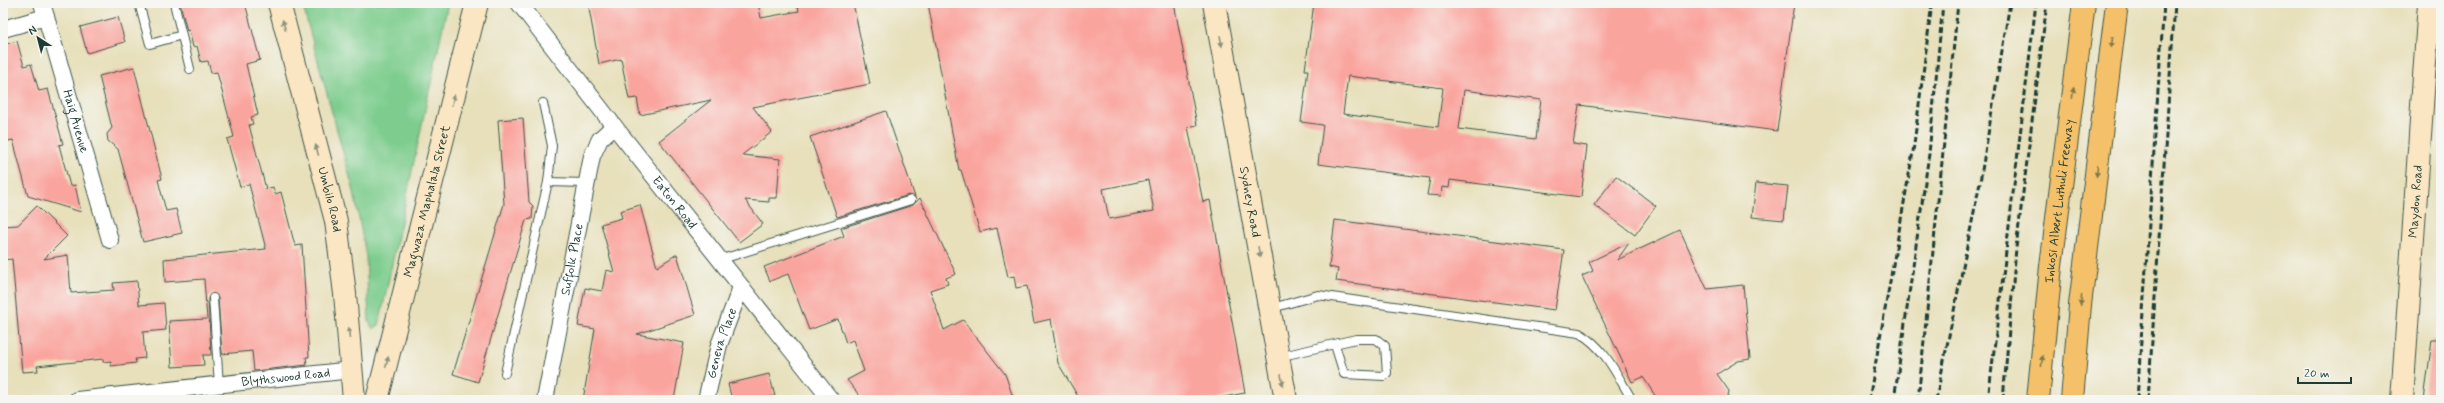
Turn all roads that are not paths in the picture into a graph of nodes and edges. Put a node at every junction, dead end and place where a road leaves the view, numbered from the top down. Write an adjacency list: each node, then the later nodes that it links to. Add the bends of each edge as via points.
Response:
1 (139, 3): 12 (lane, via 150,44)
2 (174, 3): 12 (lane)
3 (279, 3): 26 (main road, Umbilo Road, one-way to 3, via 336,221)
4 (477, 3): 34 (main road, Magwaza Maphalala Street, one-way to 4)
5 (519, 3): 15 (street, Eaton Road)
6 (1214, 3): 23 (main road, Sydney Road, one-way to 23)
7 (2084, 3): 40 (highway, Inkosi Albert Luthuli Freeway, one-way to 7, via 2051,266)
8 (2117, 3): 41 (highway, one-way to 41, via 2080,304)
9 (2429, 3): 42 (main road, Maydon Road)
10 (46, 7): 11 (street); 19 (street, Haig Avenue)
11 (3, 29)
12 (182, 35): 13 (lane)
13 (190, 69)
14 (543, 103): 16 (lane, via 552,146)
15 (614, 126): 17 (street, Suffolk Place, via 595,147); 20 (street, Eaton Road)
16 (548, 182): 17 (lane); 27 (lane)
17 (586, 183): 35 (street, Suffolk Place)
18 (912, 200): 20 (lane)
19 (110, 240)
20 (719, 260): 21 (street, Eaton Road)
21 (741, 287): 36 (street, Geneva Place, via 719,345); 37 (street, Eaton Road)
22 (213, 298): 28 (lane)
23 (1269, 309): 25 (main road, Sydney Road); 39 (lane, via 1318,295 1579,333 1592,340 1602,350)
24 (1335, 345): 24 (lane, via 1344,374 1384,376 1387,373 1385,346 1376,339 1356,339); 25 (lane)
25 (1278, 358): 38 (main road, Sydney Road, one-way to 38)
26 (352, 370): 28 (street, Blythswood Road); 33 (main road, Umbilo Road)
27 (504, 373)
28 (219, 385): 29 (street, Blythswood Road)
29 (186, 394): 30 (street, Blythswood Road)
30 (144, 397): 31 (street, Blythswood Road)
31 (113, 398): 32 (street, Blythswood Road)
32 (77, 400)
33 (354, 400)
34 (377, 400)
35 (545, 400)
36 (706, 400)
37 (831, 400)
38 (1286, 400)
39 (1632, 400)
40 (2038, 400)
41 (2072, 400)
42 (2402, 400)

